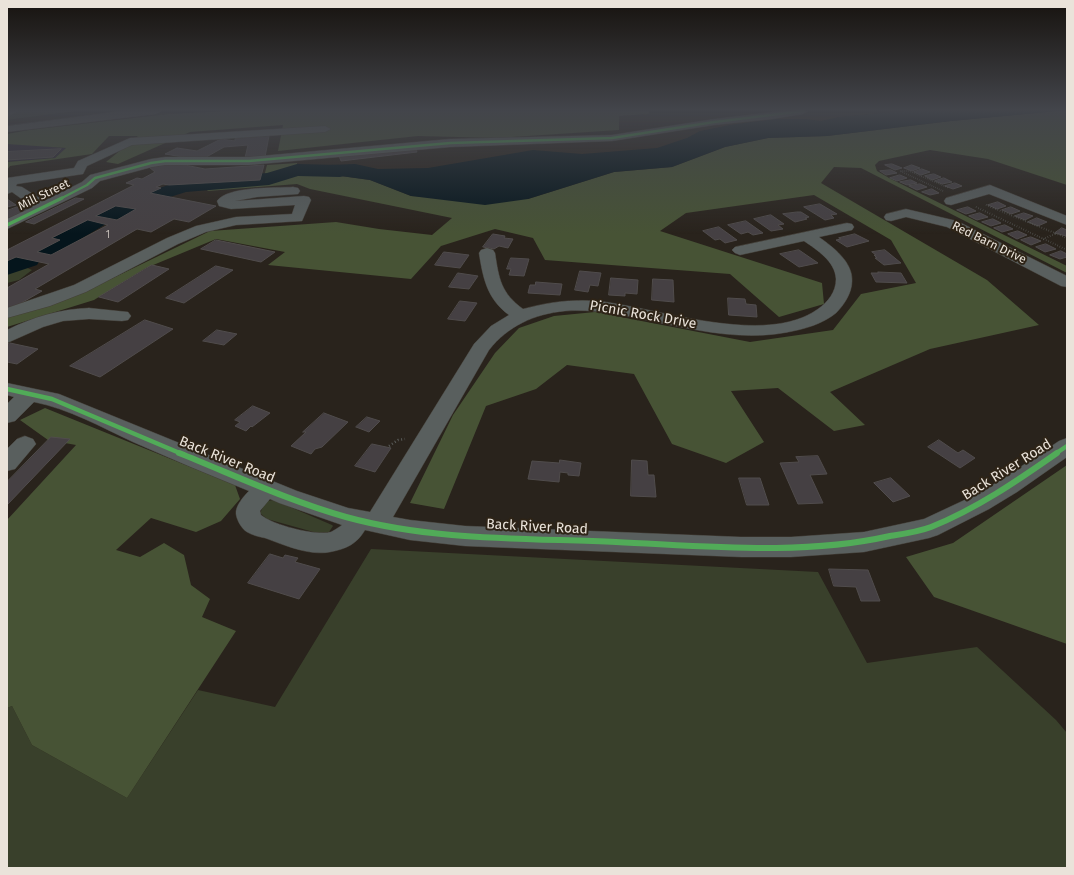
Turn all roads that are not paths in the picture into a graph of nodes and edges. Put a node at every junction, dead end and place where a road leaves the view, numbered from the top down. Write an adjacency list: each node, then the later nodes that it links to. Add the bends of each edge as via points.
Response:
1 (109, 152): 6 (street, via 82,164 79,171 12,181)
2 (351, 152): 3 (street, Mill Street, via 249,161 165,161)
3 (128, 169): 4 (street, Mill Street); 5 (street, via 133,176)
4 (95, 178): 6 (street); 9 (street, Mill Street, via 87,186)
5 (112, 188)
6 (10, 190): 9 (street)
7 (293, 191): 18 (street, via 238,195 226,199 224,203 231,205 304,200 297,218 238,221 202,229 77,290)
8 (958, 199): 11 (street, via 990,189)
9 (43, 207): 13 (street, Mill Street)
10 (891, 217): 17 (street, Red Barn Drive, via 907,208 945,221)
11 (1067, 221)
12 (847, 227): 14 (street)
13 (9, 233)
14 (807, 236): 15 (street); 19 (street, Picnic Rock Drive, via 827,250 843,272 844,279 841,294 836,302 821,316 808,322 778,330 738,331 612,308 581,305)
15 (740, 250)
16 (487, 253): 19 (street, via 494,290 506,306)
17 (1067, 282)
18 (7, 314)
19 (520, 315): 29 (street, Picnic Rock Drive, via 497,329 488,338)
20 (122, 316): 21 (street, via 84,313 55,316)
21 (7, 337)
22 (7, 389): 23 (street, Back River Road)
23 (30, 394): 24 (street); 28 (street, Back River Road, via 81,410)
24 (7, 416)
25 (25, 444): 27 (street)
26 (1067, 446): 29 (street, Back River Road, via 980,504 929,528 864,542 741,548 465,536)
27 (7, 463)
28 (266, 488): 29 (street, Back River Road); 29 (street, Picnic Rock Drive, via 248,508 251,522 257,526 309,542 322,543 341,539)
29 (368, 522)

